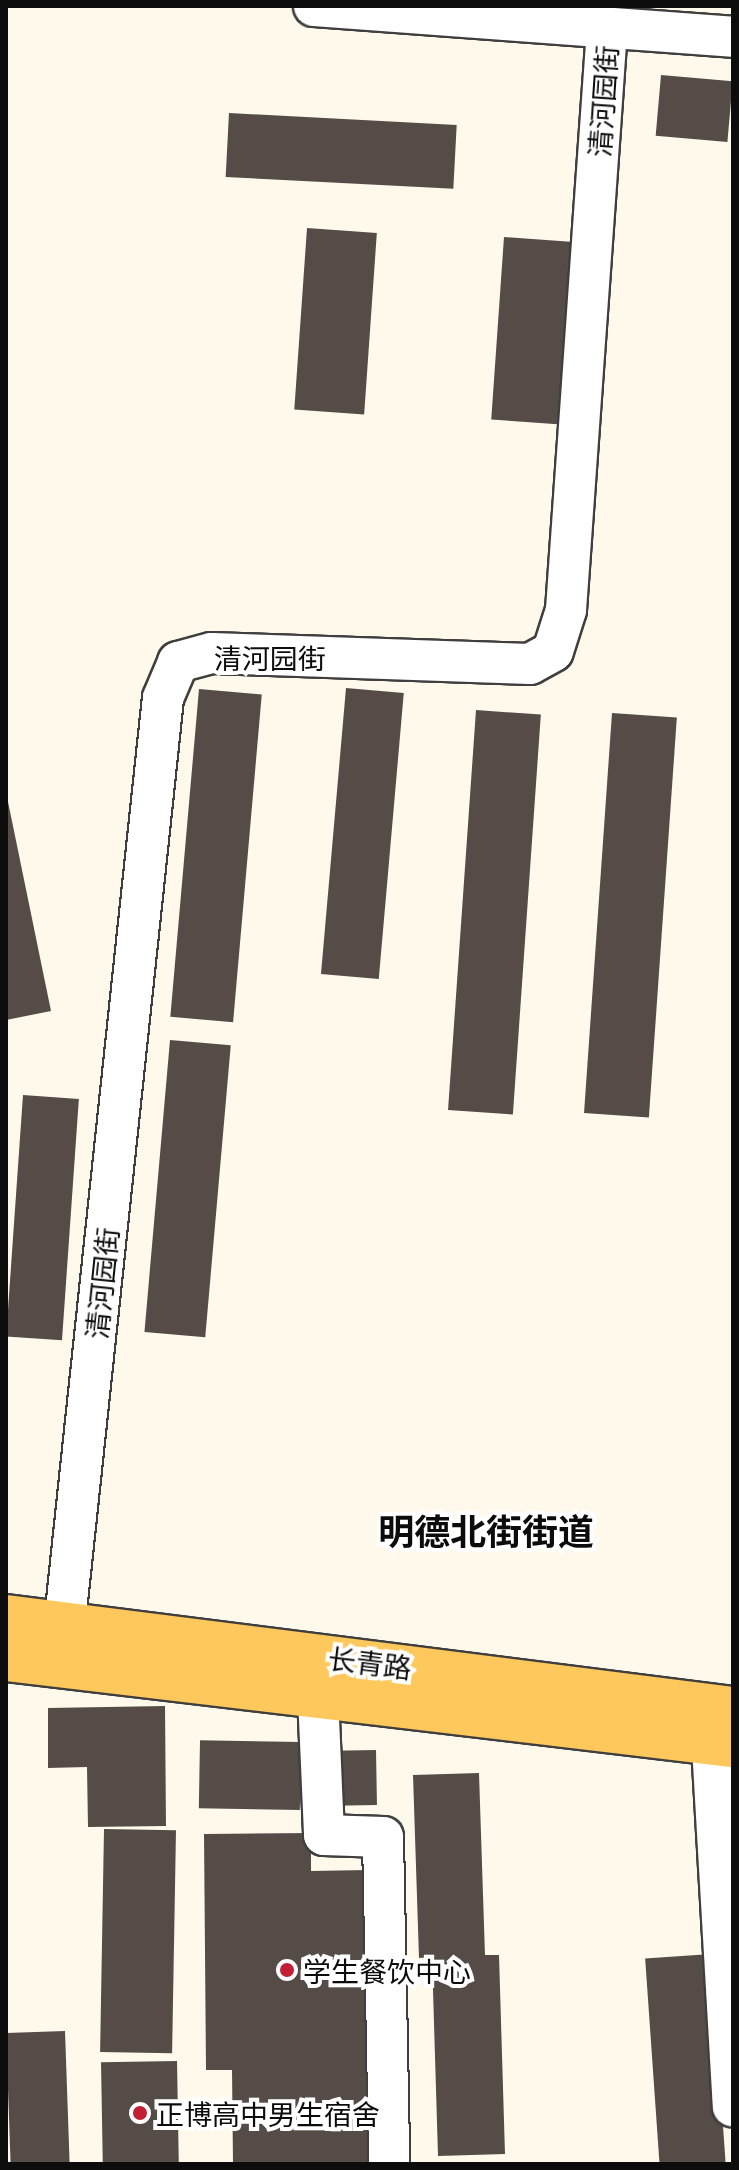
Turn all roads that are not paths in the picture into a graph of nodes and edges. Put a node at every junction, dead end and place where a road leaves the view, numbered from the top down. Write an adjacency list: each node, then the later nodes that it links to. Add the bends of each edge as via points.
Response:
1 (314, 6): 2 (street)
2 (607, 29): 3 (street); 5 (street, 清河园街, via 566,610 553,651 530,664 212,653 178,662 163,698)
3 (733, 37)
4 (6, 1617): 5 (main road, 长青路)
5 (65, 1622): 7 (street, 清河园街); 9 (main road, 长青路)
6 (6, 1659): 7 (main road, 长青路)
7 (60, 1665): 8 (main road, 长青路)
8 (318, 1696): 9 (main road, 长青路); 11 (street, via 324,1835 383,1837)
9 (722, 1725): 10 (street)
10 (733, 2106)
11 (389, 2164)

